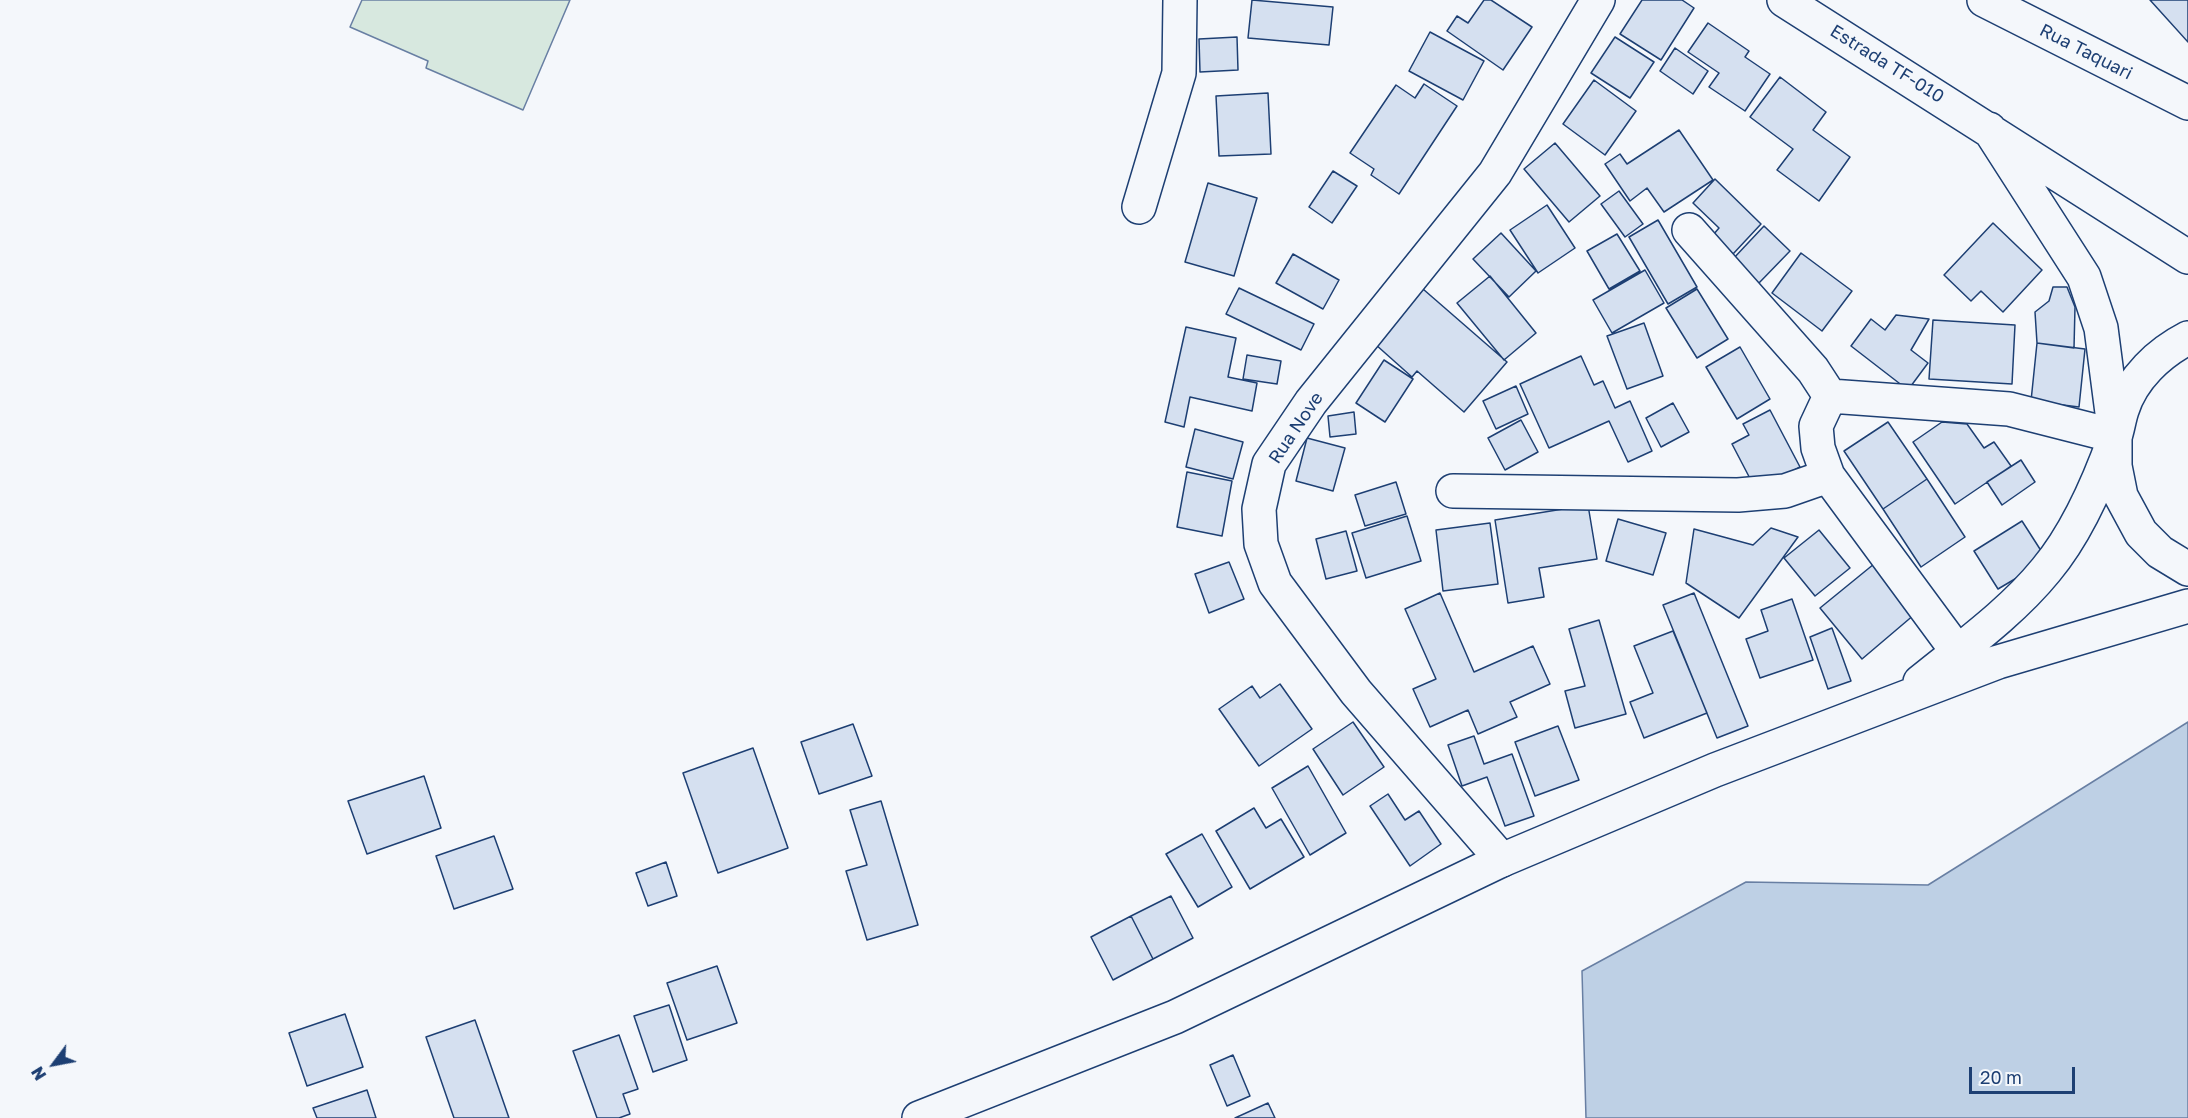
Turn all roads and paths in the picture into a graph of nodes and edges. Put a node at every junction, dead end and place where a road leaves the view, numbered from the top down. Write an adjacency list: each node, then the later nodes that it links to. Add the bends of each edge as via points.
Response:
1 (1180, 0): 7 (main road, via 1179,73)
2 (1598, 0): 19 (main road, Rua Nove, via 1495,173 1311,402 1269,464 1259,509 1262,544 1275,583 1356,692)
3 (1784, 0): 6 (main road, Estrada TF-010)
4 (1984, 0): 5 (main road, Rua Taquari)
5 (2188, 103)
6 (1989, 129): 9 (main road, Estrada TF-010); 12 (main road, via 2084,277 2101,328)
7 (1139, 207)
8 (1689, 230): 11 (main road, via 1813,370)
9 (2188, 257)
10 (2188, 338): 12 (main road, via 2152,362 2135,383 2122,408)
11 (1830, 396): 12 (main road, via 2008,409); 13 (main road, via 1816,426 1818,448)
12 (2115, 436): 15 (main road, via 2121,496 2134,523 2160,552); 17 (main road, via 2081,516 2047,569)
13 (1828, 476): 14 (main road, via 1785,491 1738,495); 17 (main road)
14 (1453, 491)
15 (2188, 569)
16 (2188, 606): 18 (main road, via 1998,662)
17 (1957, 651): 18 (main road)
18 (1902, 696): 19 (main road)
19 (1502, 860): 20 (main road, via 1175,1017)
20 (919, 1118)

